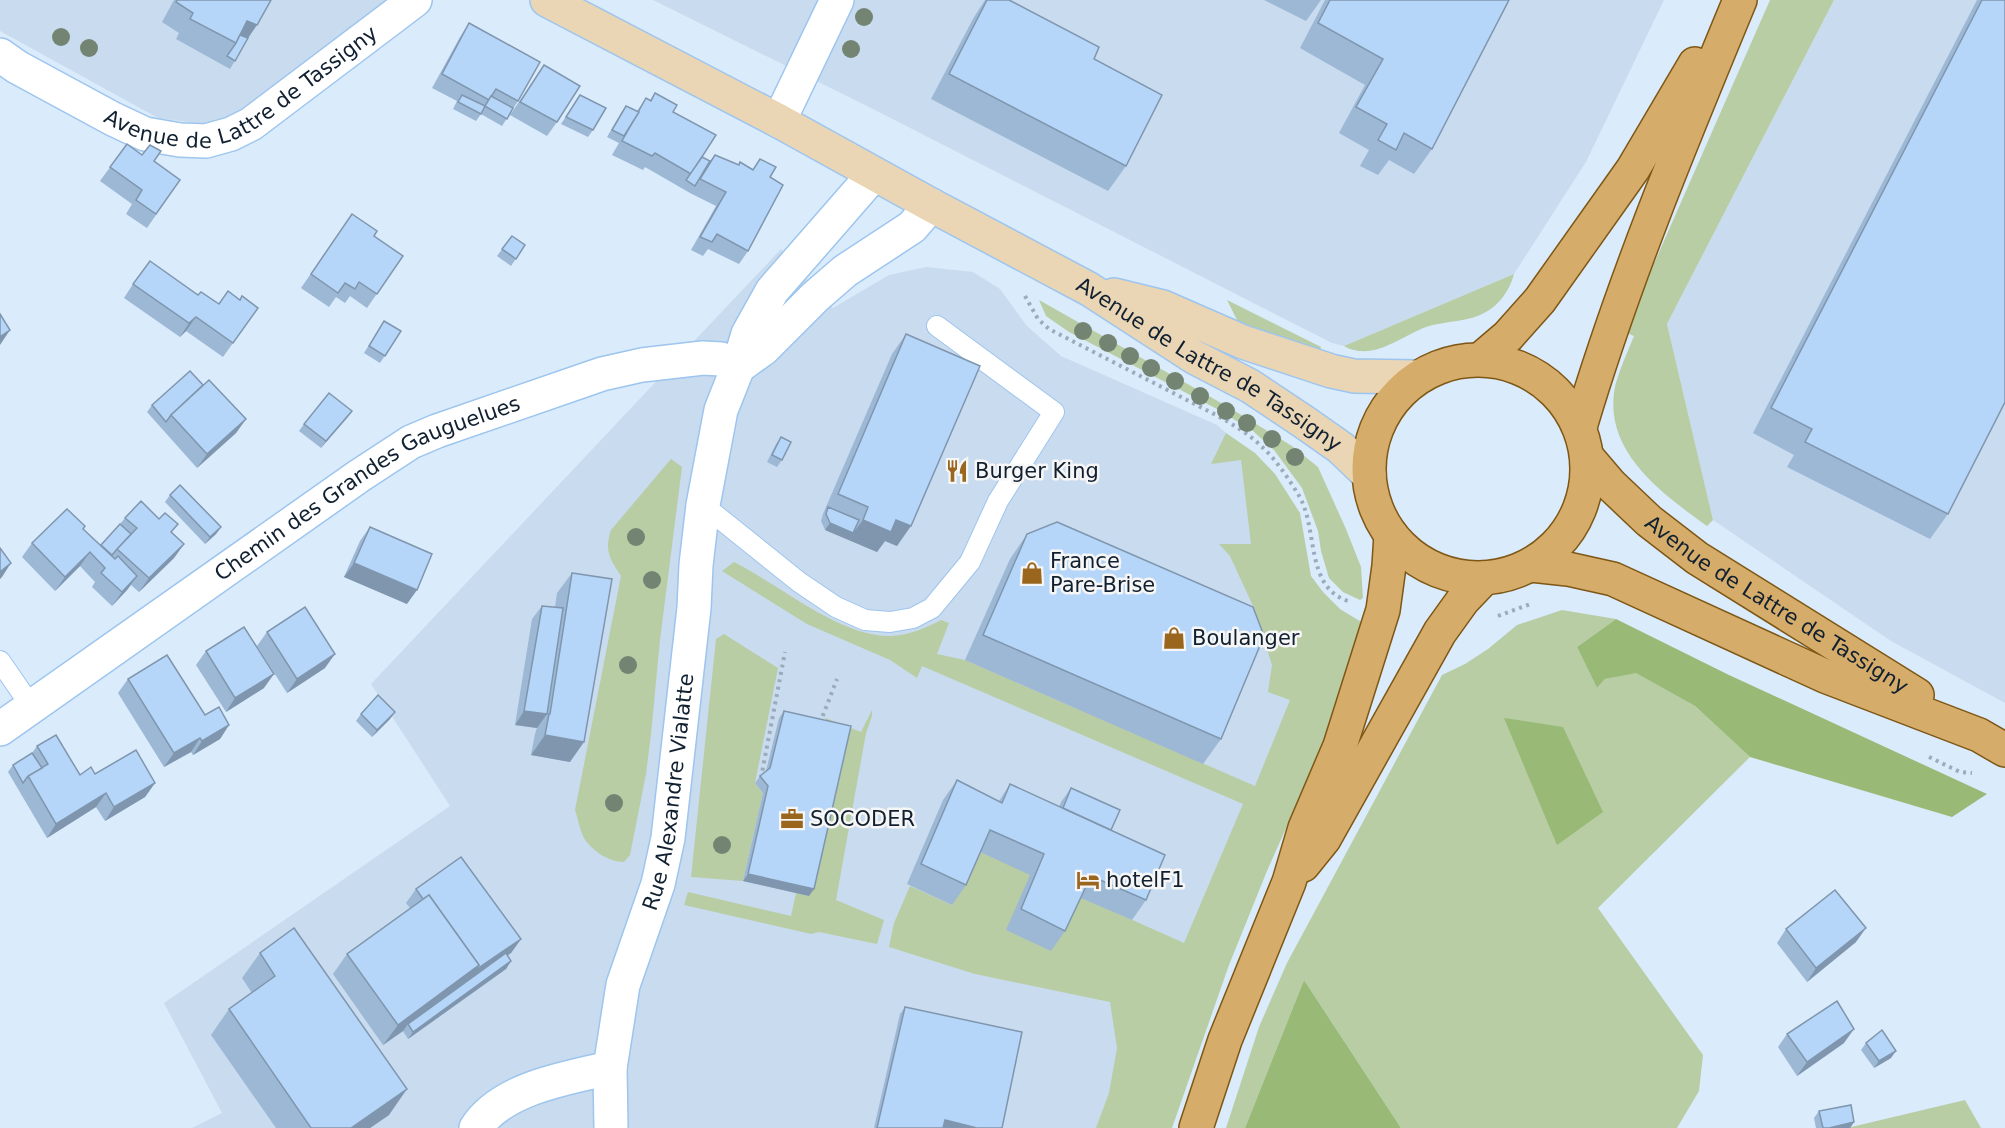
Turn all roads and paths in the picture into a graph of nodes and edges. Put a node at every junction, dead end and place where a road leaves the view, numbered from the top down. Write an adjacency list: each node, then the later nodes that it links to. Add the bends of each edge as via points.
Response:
1 (415, 0): 6 (street, Avenue de Lattre de Tassigny, via 251,124 206,141 145,134)
2 (546, 0): 7 (main road)
3 (837, 0): 7 (street)
4 (1733, 0): 12 (main road, via 1633,169 1540,300)
5 (1740, 0): 15 (main road, via 1611,330)
6 (0, 55)
7 (779, 121): 8 (main road)
8 (874, 174): 9 (main road); 13 (street, Rue Alexandre Vialatte, via 772,291 748,334)
9 (931, 205): 10 (main road); 13 (street, via 912,227 845,272 763,349)
10 (1089, 289): 14 (main road, Avenue de Lattre de Tassigny, via 1163,307 1243,342 1331,371 1354,376); 16 (main road, Avenue de Lattre de Tassigny, via 1194,357 1250,386 1341,448)
11 (937, 326): 17 (lane, via 1054,412 998,501 970,562 932,608 913,618 890,622 865,620 836,607)
12 (1481, 359): 14 (main road, Avenue de Lattre de Tassigny, via 1441,365); 15 (main road, Avenue de Lattre de Tassigny, via 1522,368 1557,392 1570,409)
13 (738, 367): 17 (street, Rue Alexandre Vialatte, via 721,410); 24 (street, Chemin des Grandes Gauguelues, via 721,359 684,359 602,374 411,442)
14 (1417, 377): 16 (main road, Avenue de Lattre de Tassigny, via 1393,399 1376,427)
15 (1583, 442): 19 (main road, via 1587,479 1575,519 1548,553); 27 (main road, Avenue de Lattre de Tassigny, via 1610,484 1697,558)
16 (1369, 475): 18 (main road, Avenue de Lattre de Tassigny, via 1375,507)
17 (703, 505): 30 (street, Rue Alexandre Vialatte, via 668,838 658,884 623,985)
18 (1391, 535): 20 (main road, Avenue de Lattre de Tassigny, via 1405,551 1442,573); 29 (main road, via 1383,610 1340,746 1305,828)
19 (1531, 565): 20 (main road, Avenue de Lattre de Tassigny); 27 (main road, Avenue de Lattre de Tassigny, via 1613,579 1825,676)
20 (1484, 578): 29 (main road, via 1462,600 1440,632 1324,839)
21 (785, 652): 28 (path)
22 (0, 661): 24 (lane)
23 (837, 679): 25 (path)
24 (32, 706): 26 (street, Chemin des Grandes Gauguelues)
25 (818, 727)
26 (0, 729)
27 (1992, 742)
28 (761, 779)
29 (1289, 882): 33 (main road, via 1225,1040)
30 (610, 1068): 31 (street, via 530,1089 510,1099); 32 (street, Rue Alexandre Vialatte)
31 (476, 1128)
32 (611, 1128)
33 (1196, 1128)

